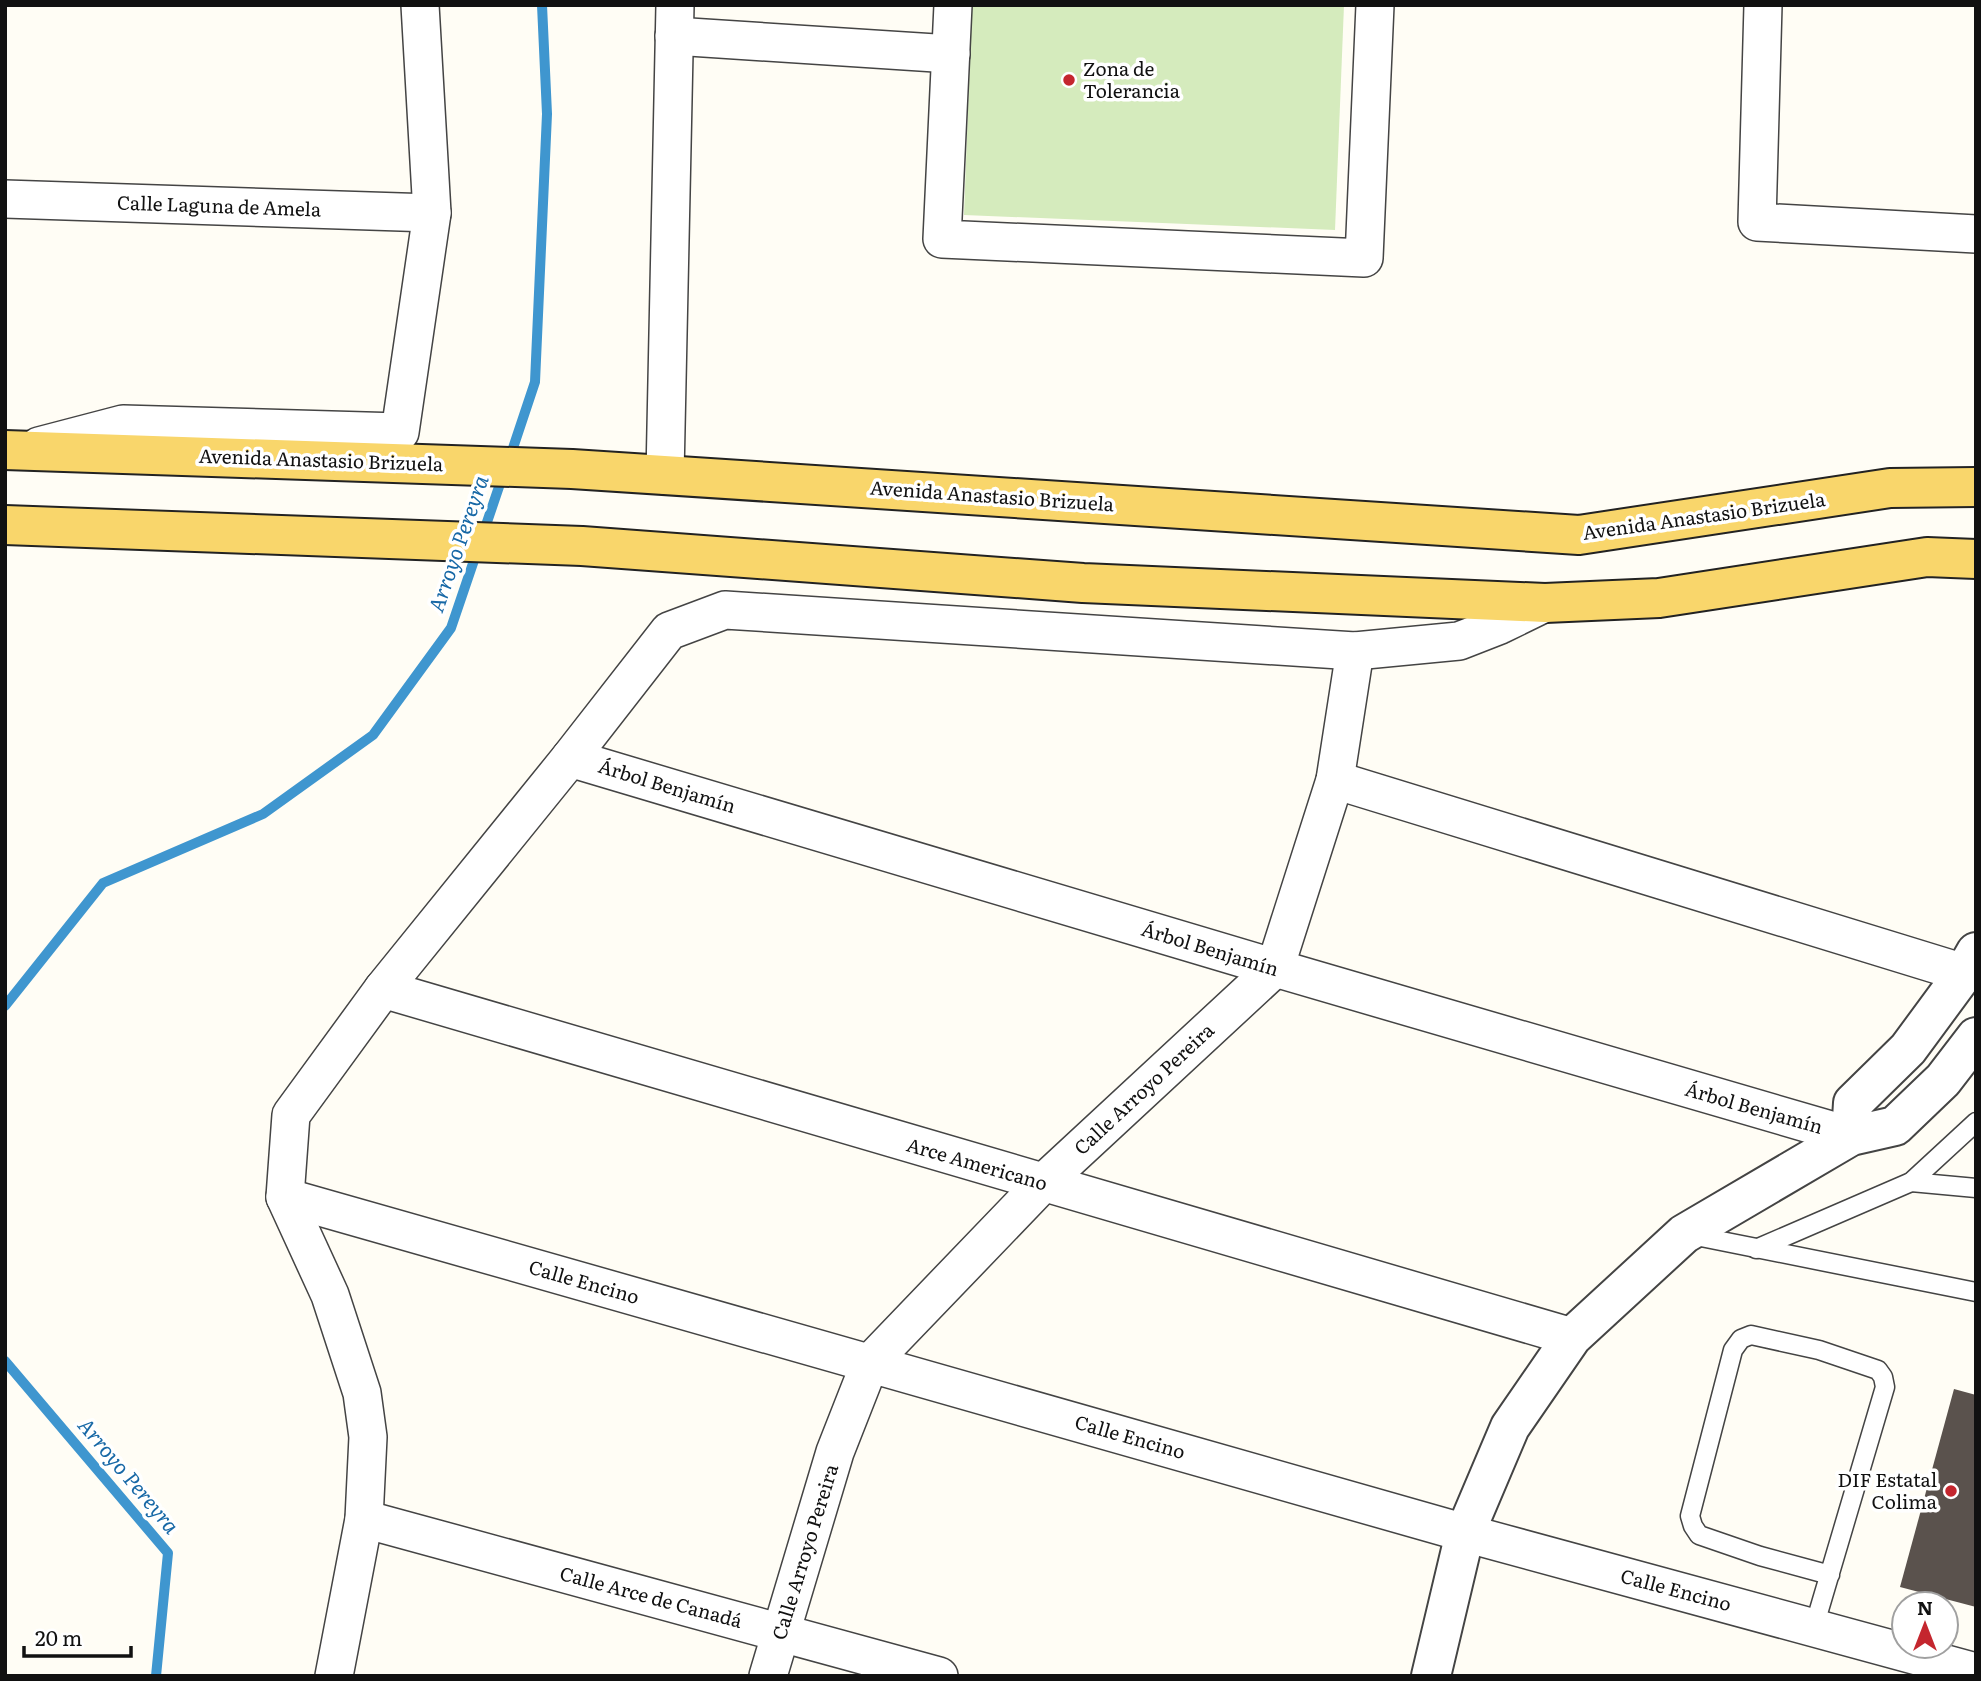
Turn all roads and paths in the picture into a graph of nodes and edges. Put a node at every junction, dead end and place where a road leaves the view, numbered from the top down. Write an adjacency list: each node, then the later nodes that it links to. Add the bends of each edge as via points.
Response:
1 (420, 5): 8 (street)
2 (953, 5): 6 (street)
3 (1375, 5): 6 (street, via 1364,258 942,239)
4 (1763, 5): 9 (street, via 1757,222)
5 (674, 20): 6 (street); 11 (street)
6 (951, 54)
7 (5, 199): 8 (street, Calle Laguna de Amela)
8 (432, 214): 10 (street, via 400,432 123,424)
9 (1976, 234)
10 (13, 450): 11 (main road, Avenida Anastasio Brizuela)
11 (665, 475): 12 (main road, Avenida Anastasio Brizuela, via 1579,535 1890,488)
12 (1976, 487)
13 (5, 525): 15 (main road, via 582,546 1083,583)
14 (1976, 559): 15 (main road, via 1927,557 1659,598)
15 (1545, 603): 16 (street, via 1459,641)
16 (1355, 651): 17 (street, via 725,610 669,631); 18 (street, Calle Arroyo Pereira)
17 (570, 758): 20 (street, Árbol Benjamín); 21 (street)
18 (1335, 780): 19 (street); 20 (street, Calle Arroyo Pereira)
19 (1970, 962): 24 (street, via 1908,1049 1853,1103)
20 (1275, 968): 24 (street, Árbol Benjamín); 26 (street, Calle Arroyo Pereira)
21 (383, 989): 26 (street, Arce Americano); 28 (street, via 291,1115)
22 (1976, 1038): 24 (street, via 1943,1080 1895,1125)
23 (1976, 1122): 25 (lane)
24 (1851, 1136): 29 (street)
25 (1911, 1182): 27 (lane); 30 (lane)
26 (1043, 1183): 32 (street, Arce Americano); 33 (street, Calle Arroyo Pereira)
27 (1976, 1188)
28 (285, 1197): 33 (street, Calle Encino); 34 (street, via 330,1294 362,1392 368,1437)
29 (1684, 1234): 30 (lane); 32 (street)
30 (1756, 1249): 31 (lane)
31 (1976, 1292)
32 (1572, 1337): 35 (street, via 1510,1427)
33 (870, 1363): 35 (street, Calle Encino); 38 (street, Calle Arroyo Pereira, via 835,1452)
34 (364, 1519): 38 (street, Calle Arce de Canadá); 40 (street)
35 (1465, 1533): 37 (street, Calle Encino); 43 (street)
36 (1830, 1574): 36 (lane, via 1885,1387 1883,1377 1878,1370 1819,1350 1751,1335 1733,1350 1690,1516 1693,1526 1699,1535); 37 (lane)
37 (1814, 1627): 39 (street, Calle Encino)
38 (780, 1633): 41 (street, Calle Arroyo Pereira); 42 (street, Calle Arce de Canadá)
39 (1976, 1672)
40 (334, 1676)
41 (768, 1676)
42 (939, 1676)
43 (1431, 1676)

